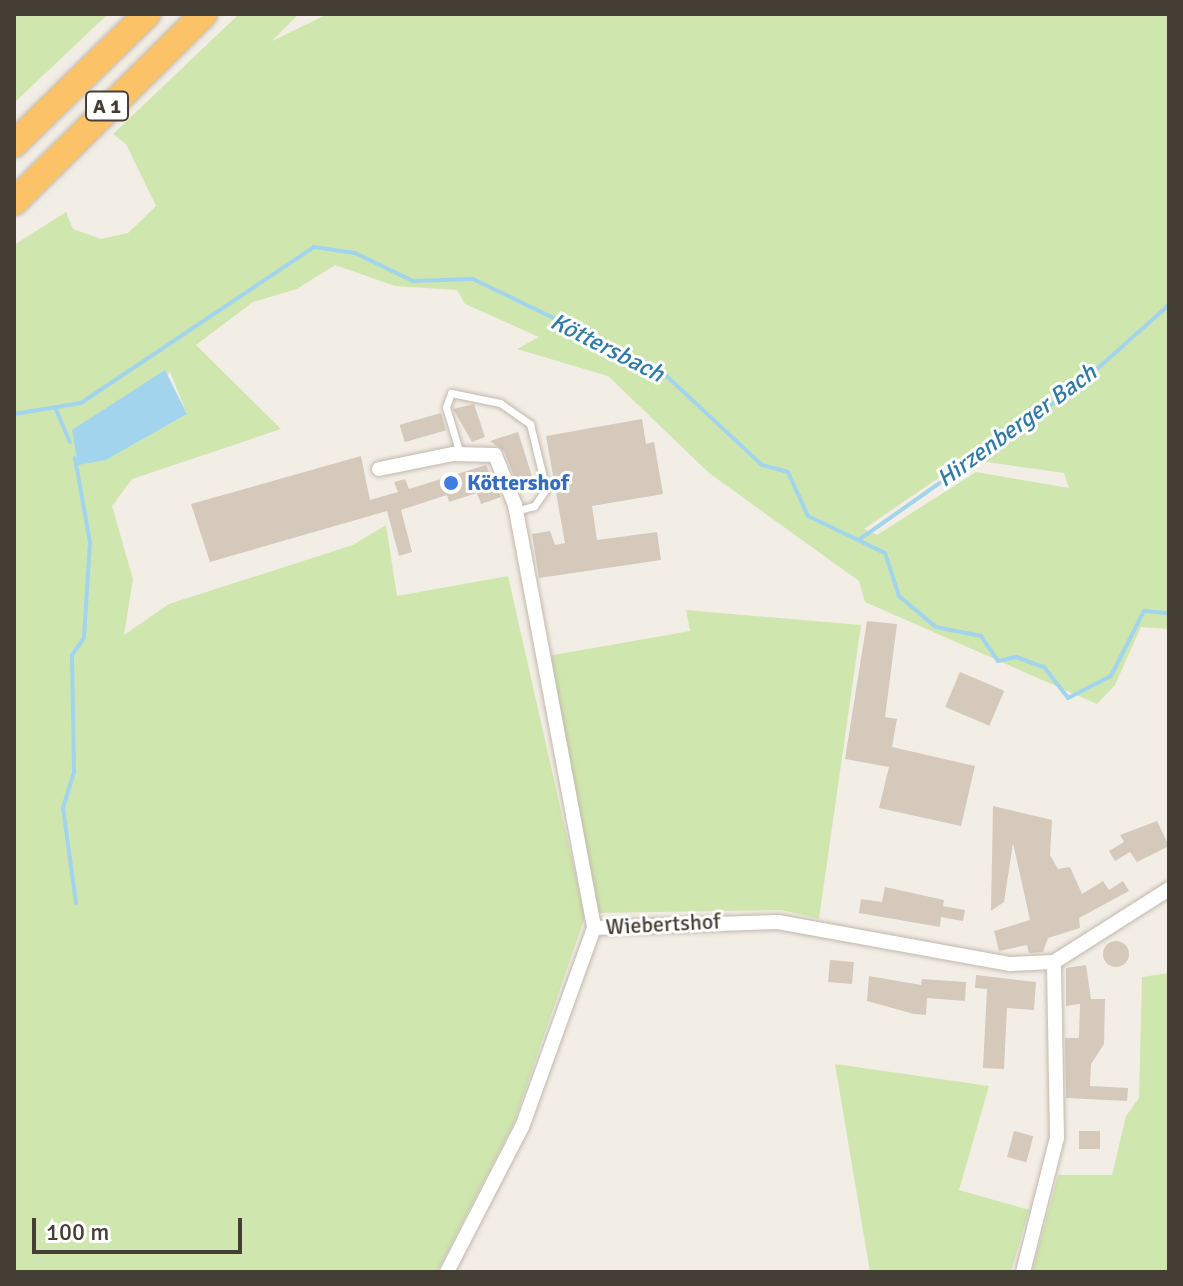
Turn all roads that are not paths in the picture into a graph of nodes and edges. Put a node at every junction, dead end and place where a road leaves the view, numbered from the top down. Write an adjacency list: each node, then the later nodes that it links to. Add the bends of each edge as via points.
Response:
1 (147, 14): 3 (highway, A 1)
2 (204, 14): 4 (highway, A 1)
3 (14, 144)
4 (14, 202)
5 (460, 454): 6 (street); 7 (street, via 495,455); 7 (lane, via 446,407 451,393 500,403 530,424 546,489 534,506)
6 (379, 469)
7 (515, 511): 9 (street)
8 (1169, 889): 10 (street, Wiebertshof)
9 (594, 928): 10 (street, Wiebertshof, via 778,922 1010,964); 11 (street, Wiebertshof, via 522,1127)
10 (1054, 962): 12 (street, via 1057,1138)
11 (447, 1272)
12 (1023, 1272)

